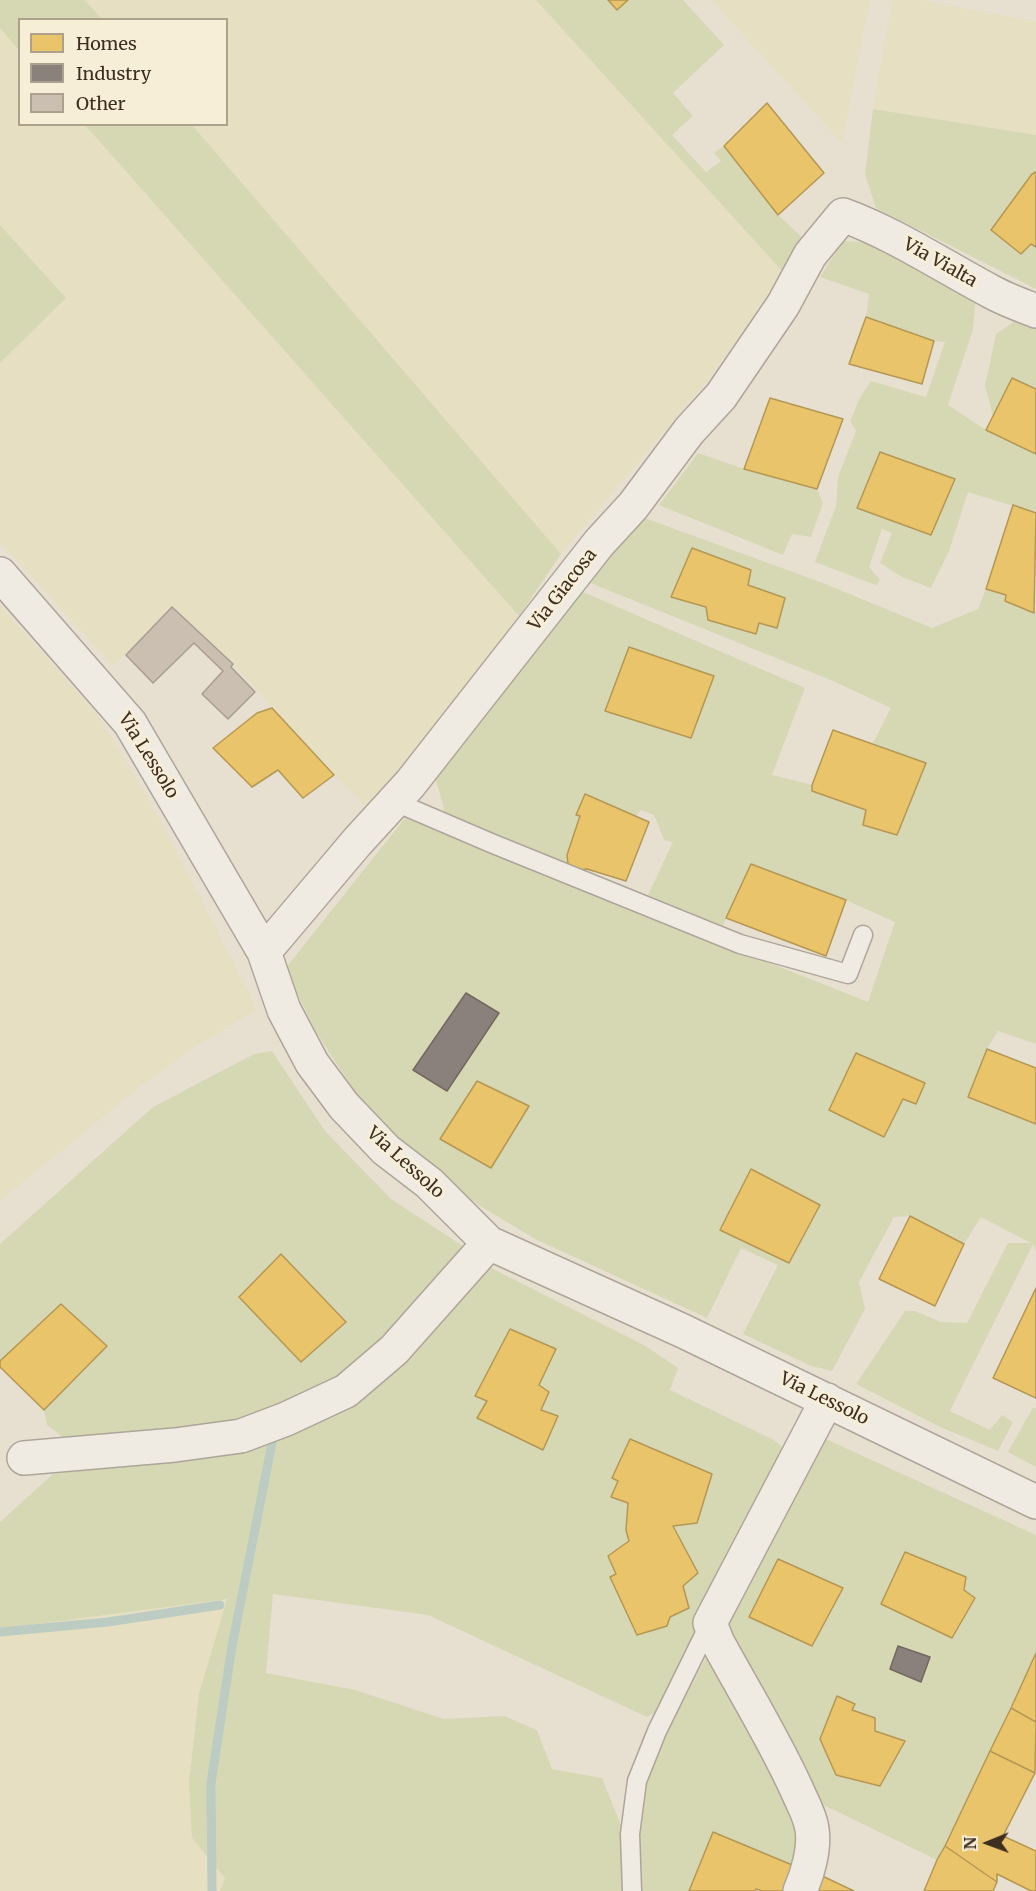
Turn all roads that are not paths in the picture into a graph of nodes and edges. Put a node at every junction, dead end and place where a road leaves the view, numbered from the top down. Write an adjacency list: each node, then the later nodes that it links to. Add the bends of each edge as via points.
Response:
1 (843, 215): 2 (street, Via Vialta, via 888,234 991,292); 4 (street, Via Giacosa, via 810,255 783,305 721,396)
2 (1036, 311)
3 (0, 574): 6 (street, Via Lessolo, via 130,723)
4 (393, 801): 5 (lane, via 740,944 848,974); 6 (street, Via Giacosa)
5 (863, 934)
6 (264, 952): 7 (street, Via Lessolo, via 284,1010 312,1063 344,1106 386,1150 429,1183)
7 (489, 1243): 8 (street, Via Lessolo); 9 (street, via 394,1350 346,1391 241,1436)
8 (827, 1400): 10 (street, Via Lessolo); 11 (street)
9 (24, 1458)
10 (1036, 1502)
11 (710, 1623): 12 (lane, via 637,1781 630,1834); 13 (street, via 789,1773 813,1829)
12 (632, 1891)
13 (800, 1891)

